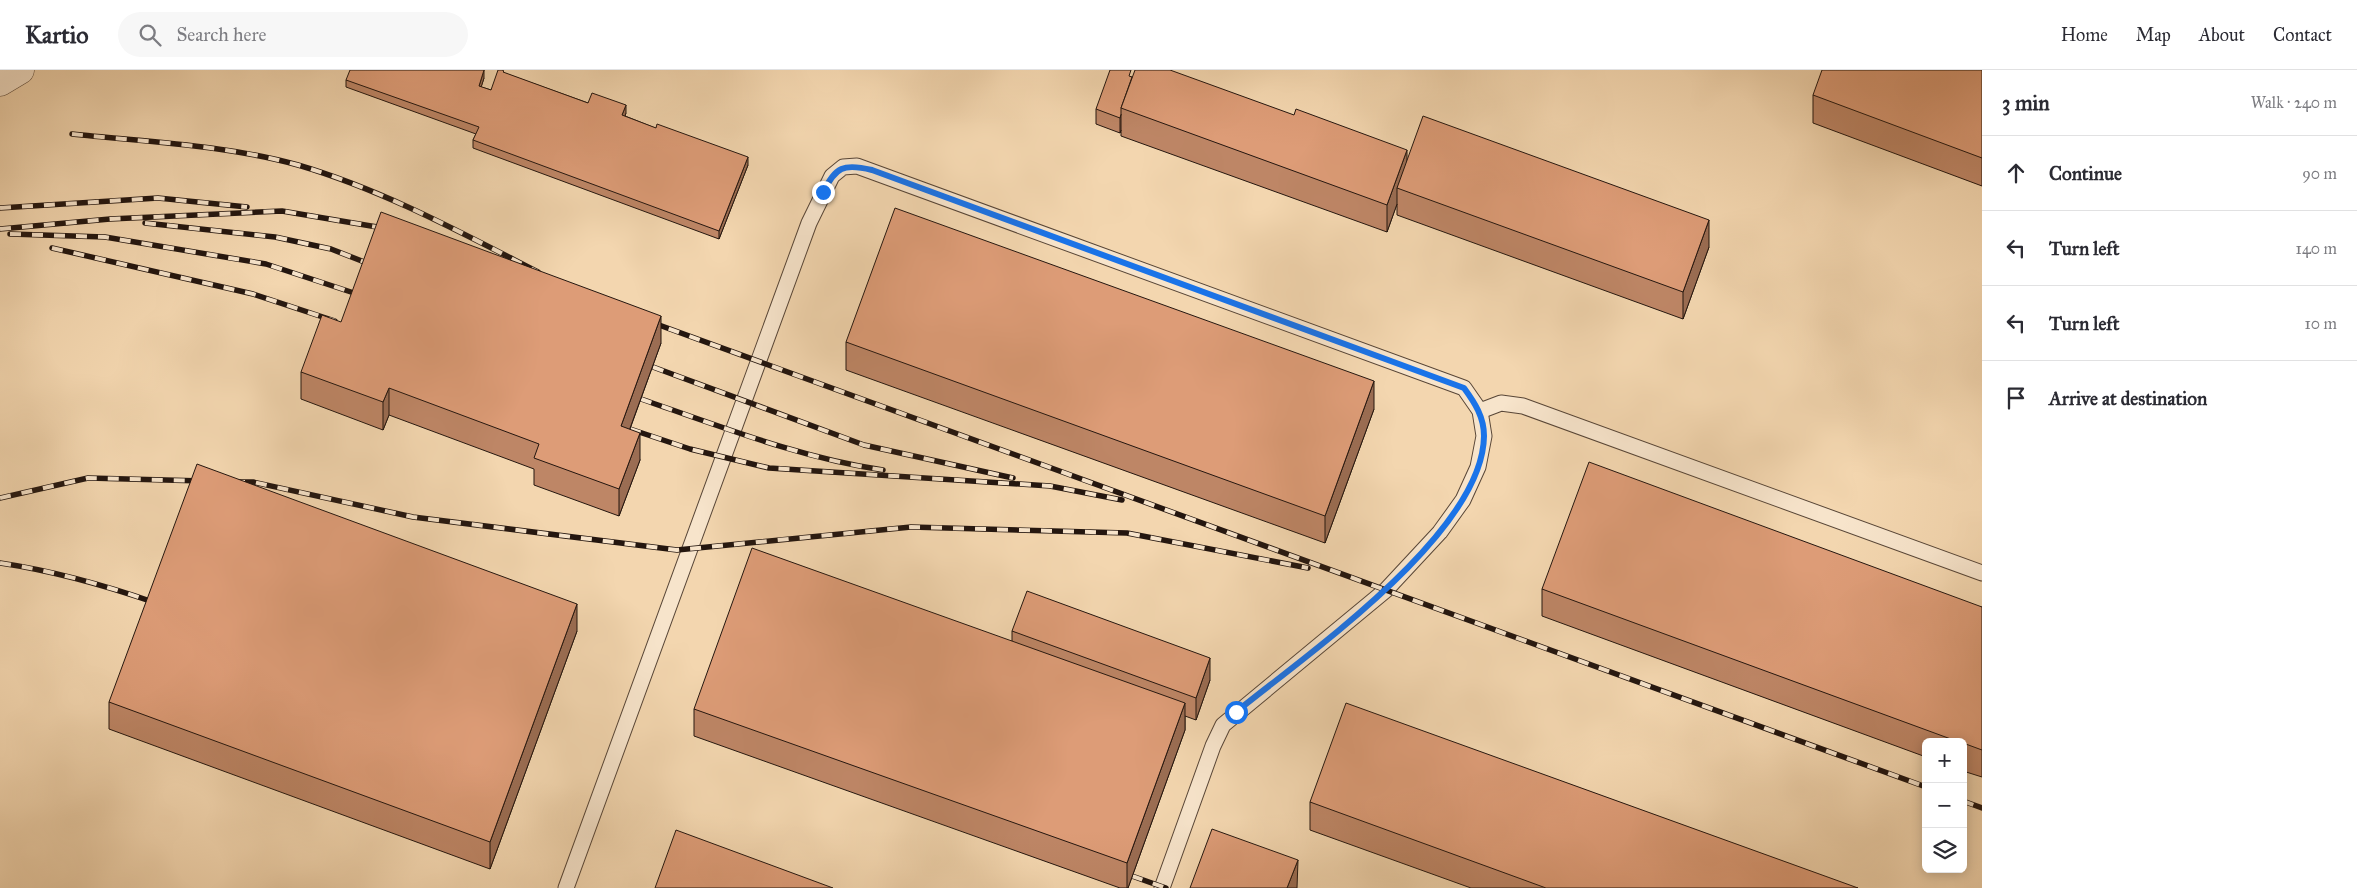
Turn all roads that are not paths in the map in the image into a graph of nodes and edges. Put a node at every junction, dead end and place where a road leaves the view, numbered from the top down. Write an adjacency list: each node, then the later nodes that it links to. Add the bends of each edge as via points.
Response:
1 (20, 70): 2 (street)
2 (0, 82)
3 (1480, 411): 4 (lane, via 1501,403 1523,406); 5 (lane, via 1464,388 872,170 843,167 832,176 808,223); 6 (lane, via 1484,436 1478,467 1464,500 1440,532 1386,590 1223,725)
4 (1982, 573)
5 (566, 888)
6 (1162, 888)

